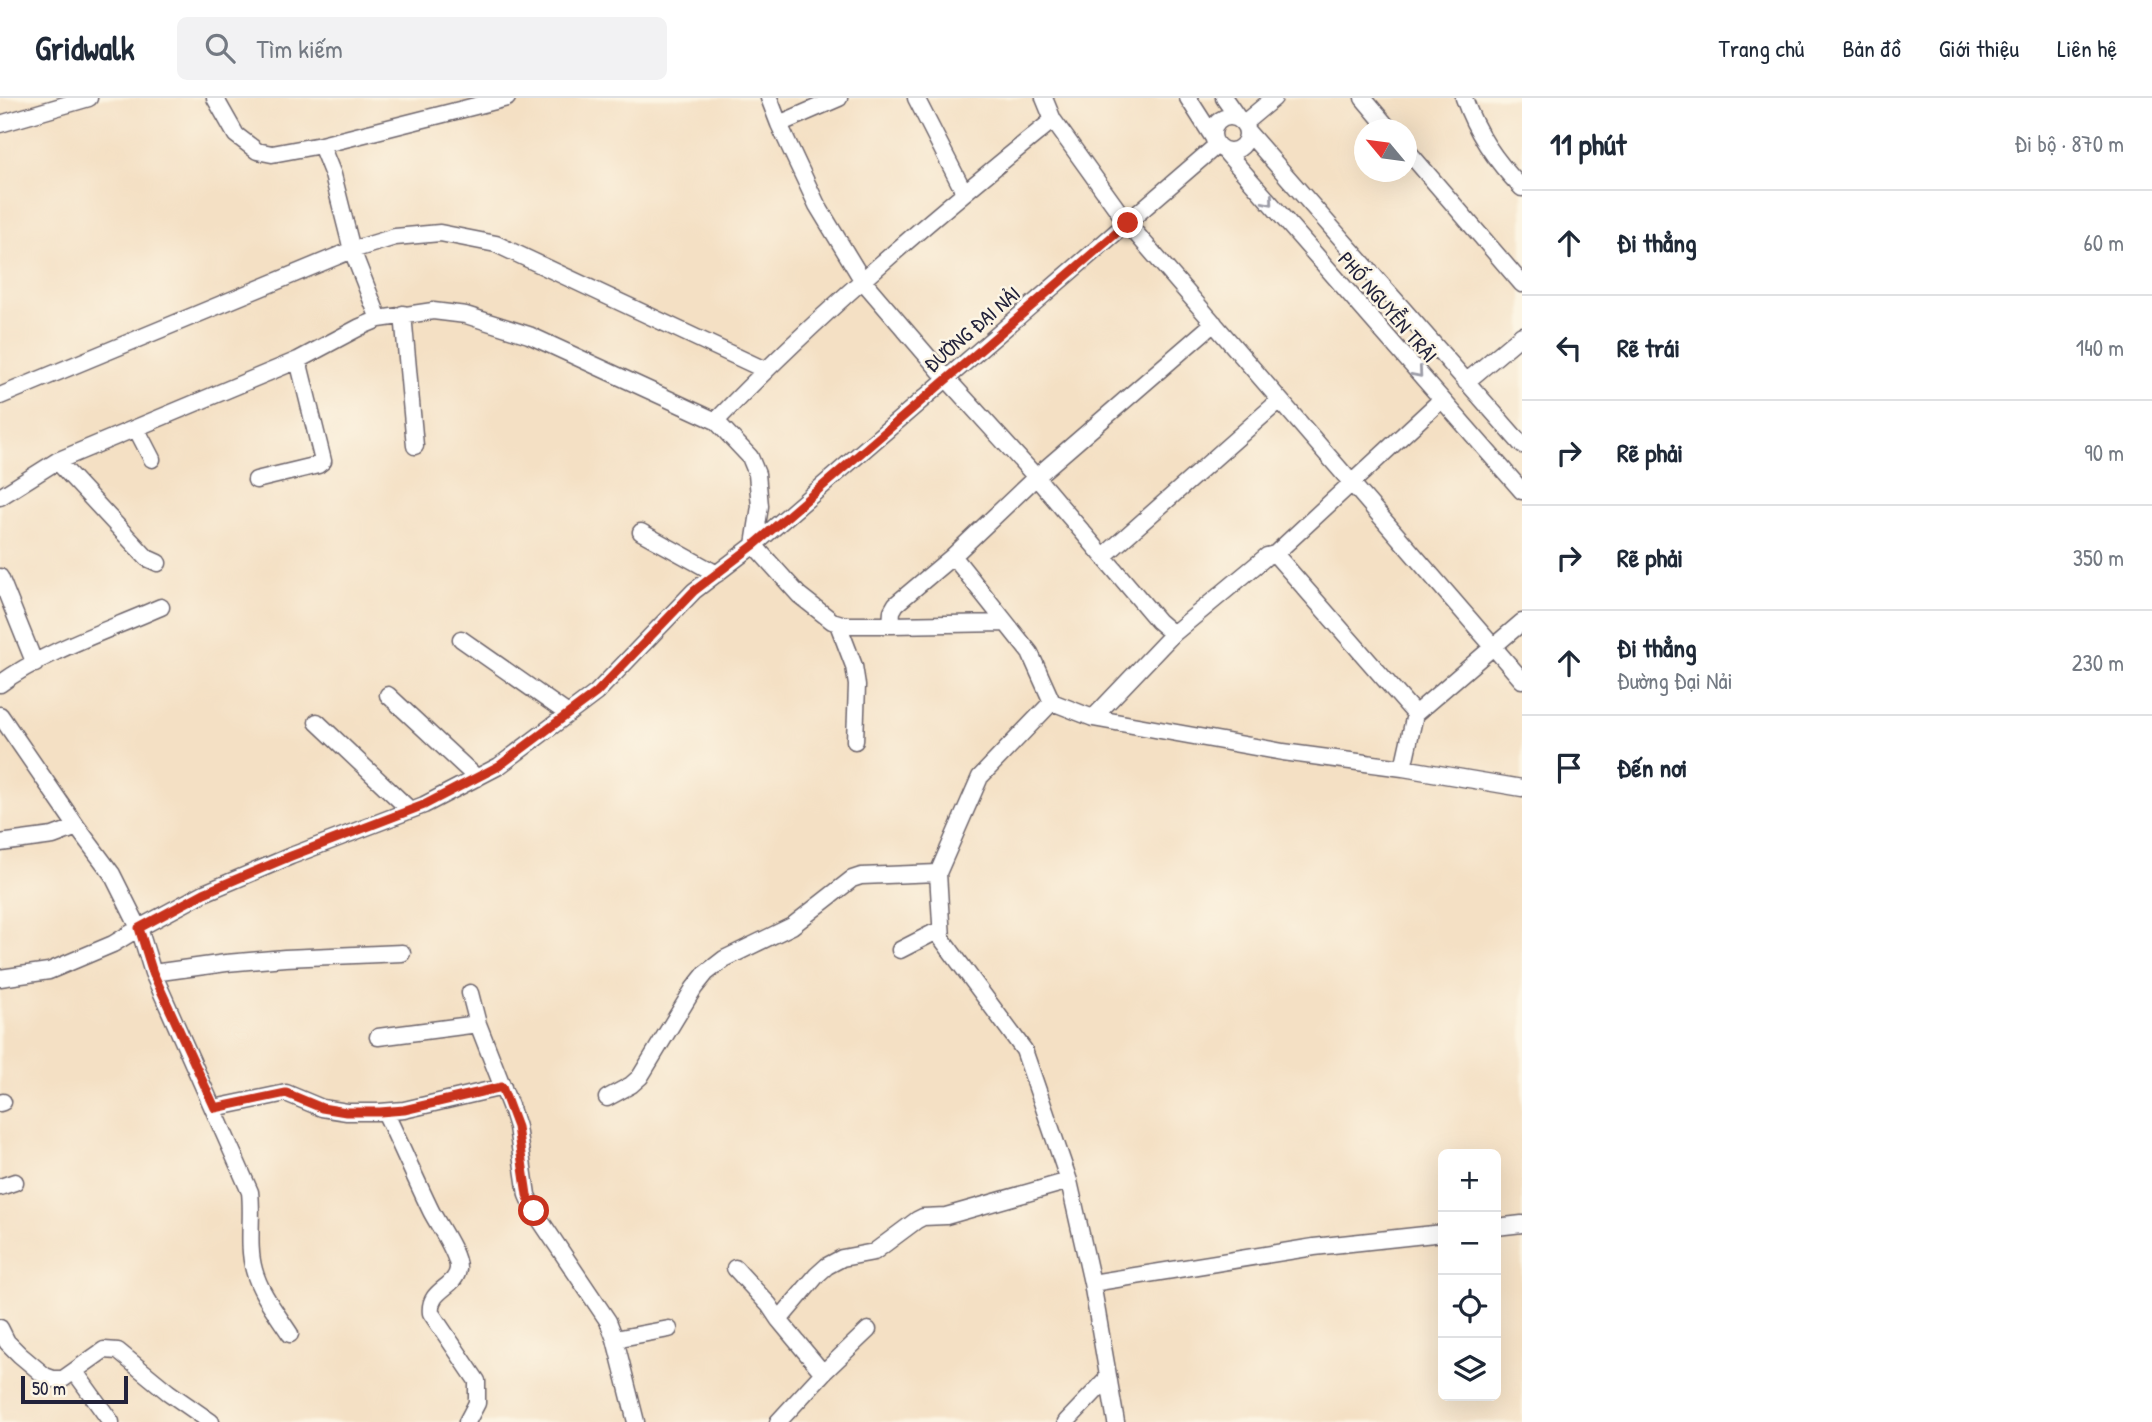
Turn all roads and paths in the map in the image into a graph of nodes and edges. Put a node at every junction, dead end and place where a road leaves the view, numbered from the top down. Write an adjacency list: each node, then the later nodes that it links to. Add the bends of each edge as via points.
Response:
1 (89, 98): 15 (street)
2 (215, 98): 19 (street, via 236,135 257,151 272,154)
3 (507, 98): 19 (street)
4 (769, 98): 16 (street)
5 (839, 98): 16 (street)
6 (916, 98): 22 (street)
7 (1044, 98): 14 (street)
8 (1188, 98): 18 (street, PHỐ NGUYỄN TRÃI)
9 (1224, 98): 17 (street, PHỐ NGUYỄN TRÃI)
10 (1274, 98): 17 (street)
11 (1363, 98): 13 (street)
12 (1464, 98): 21 (street, via 1472,122 1500,166)
13 (1381, 119)
14 (1054, 120): 22 (street); 23 (street)
15 (0, 124)
16 (779, 124): 25 (street, via 817,205)
17 (1243, 124): 18 (street, via 1245,141 1239,148); 18 (street, via 1233,117 1222,119 1214,127); 34 (street, PHỐ NGUYỄN TRÃI)
18 (1218, 144): 23 (street, ĐƯỜNG ĐẠI NẢI); 37 (street, PHỐ NGUYỄN TRÃI, one-way to 37)
19 (321, 145): 24 (street)
20 (1417, 162): 26 (street)
21 (1522, 188)
22 (964, 192): 25 (street)
23 (1128, 223): 29 (street); 33 (street, ĐƯỜNG ĐẠI NẢI)
24 (352, 250): 28 (street); 32 (street, via 395,237 440,233 496,244); 35 (street)
25 (863, 281): 32 (street); 33 (street)
26 (1522, 284)
27 (403, 314): 28 (street); 38 (street, via 466,315 528,335); 41 (street)
28 (379, 319): 31 (street)
29 (1214, 323): 36 (street); 44 (street)
30 (1522, 335): 34 (street)
31 (298, 360): 39 (street); 45 (street, via 323,461)
32 (765, 370): 38 (street)
33 (947, 379): 44 (street); 50 (street, ĐƯỜNG ĐẠI NẢI)
34 (1466, 382): 40 (street, PHỐ NGUYỄN TRÃI)
35 (0, 396)
36 (1280, 400): 46 (street); 53 (street)
37 (1441, 400): 46 (street); 47 (street, PHỐ NGUYỄN TRÃI)
38 (716, 421): 50 (street, via 750,457 757,474 760,506)
39 (136, 428): 42 (street); 43 (street)
40 (1522, 445)
41 (415, 446)
42 (152, 459)
43 (57, 461): 48 (street); 54 (street, via 147,558)
44 (1036, 477): 52 (street); 53 (street)
45 (256, 480)
46 (1351, 483): 51 (street); 64 (street)
47 (1522, 491)
48 (0, 497)
49 (641, 532): 55 (street)
50 (754, 545): 55 (street, ĐƯỜNG ĐẠI NẢI); 60 (street, via 799,595)
51 (1275, 554): 62 (street); 71 (street)
52 (953, 556): 59 (street); 61 (street, via 893,607)
53 (1104, 556): 62 (street)
54 (159, 563)
55 (717, 574): 70 (street, ĐƯỜNG ĐẠI NẢI)
56 (0, 577): 65 (street)
57 (161, 607): 65 (street)
58 (1522, 622): 64 (street)
59 (1005, 623): 61 (street); 69 (street, via 1030,653)
60 (838, 624): 61 (street); 75 (street, via 857,685)
61 (891, 625)
62 (1173, 634): 73 (street)
63 (461, 639): 70 (street)
64 (1494, 645): 66 (street); 71 (street)
65 (36, 664): 67 (street)
66 (1522, 680)
67 (0, 684)
68 (388, 695): 77 (street)
69 (1052, 702): 73 (street); 82 (street, via 980,777)
70 (569, 714): 77 (street, ĐƯỜNG ĐẠI NẢI)
71 (1415, 714): 76 (street)
72 (0, 715): 80 (street)
73 (1093, 718): 76 (street)
74 (317, 722): 79 (street)
75 (855, 741)
76 (1403, 768): 78 (street)
77 (477, 778): 79 (street, ĐƯỜNG ĐẠI NẢI)
78 (1522, 788)
79 (410, 810): 83 (street, ĐƯỜNG ĐẠI NẢI, via 204,893)
80 (77, 827): 81 (street, via 53,836); 83 (street, via 112,874)
81 (0, 843)
82 (938, 873): 84 (street); 93 (street, via 852,879 792,926 724,959 694,988 639,1077)
83 (139, 928): 87 (street); 88 (street, ĐƯỜNG ĐẠI NẢI, via 49,971)
84 (941, 929): 85 (street); 96 (street, via 947,948 1024,1050)
85 (900, 950)
86 (402, 953): 87 (street, via 274,959)
87 (153, 973): 94 (street)
88 (0, 978)
89 (470, 993): 90 (street)
90 (478, 1024): 91 (street); 92 (street)
91 (378, 1037)
92 (502, 1087): 95 (street); 107 (street, via 517,1127 527,1195 534,1211 608,1321)
93 (607, 1098)
94 (215, 1108): 95 (street, via 286,1093 322,1108); 105 (street, via 250,1192 254,1270)
95 (385, 1112): 113 (street, via 455,1255 457,1275 431,1300 430,1307 477,1381 477,1403)
96 (1069, 1181): 101 (street); 102 (street, via 946,1216 923,1217 874,1252 827,1266)
97 (1522, 1224): 98 (street)
98 (1501, 1226)
99 (1438, 1234): 101 (street, via 1314,1247)
100 (735, 1268): 102 (street)
101 (1092, 1283): 110 (street)
102 (779, 1320): 109 (street)
103 (669, 1329): 107 (street)
104 (868, 1330): 109 (street)
105 (290, 1334)
106 (2, 1338): 108 (street, via 45,1376 63,1379)
107 (615, 1339): 114 (street)
108 (75, 1372): 111 (street); 112 (street, via 104,1350 118,1351)
109 (823, 1373): 115 (street)
110 (1107, 1379): 116 (street); 117 (street)
111 (111, 1422)
112 (211, 1422)
113 (467, 1422)
114 (636, 1422)
115 (778, 1422)
116 (1066, 1422)
117 (1115, 1422)

